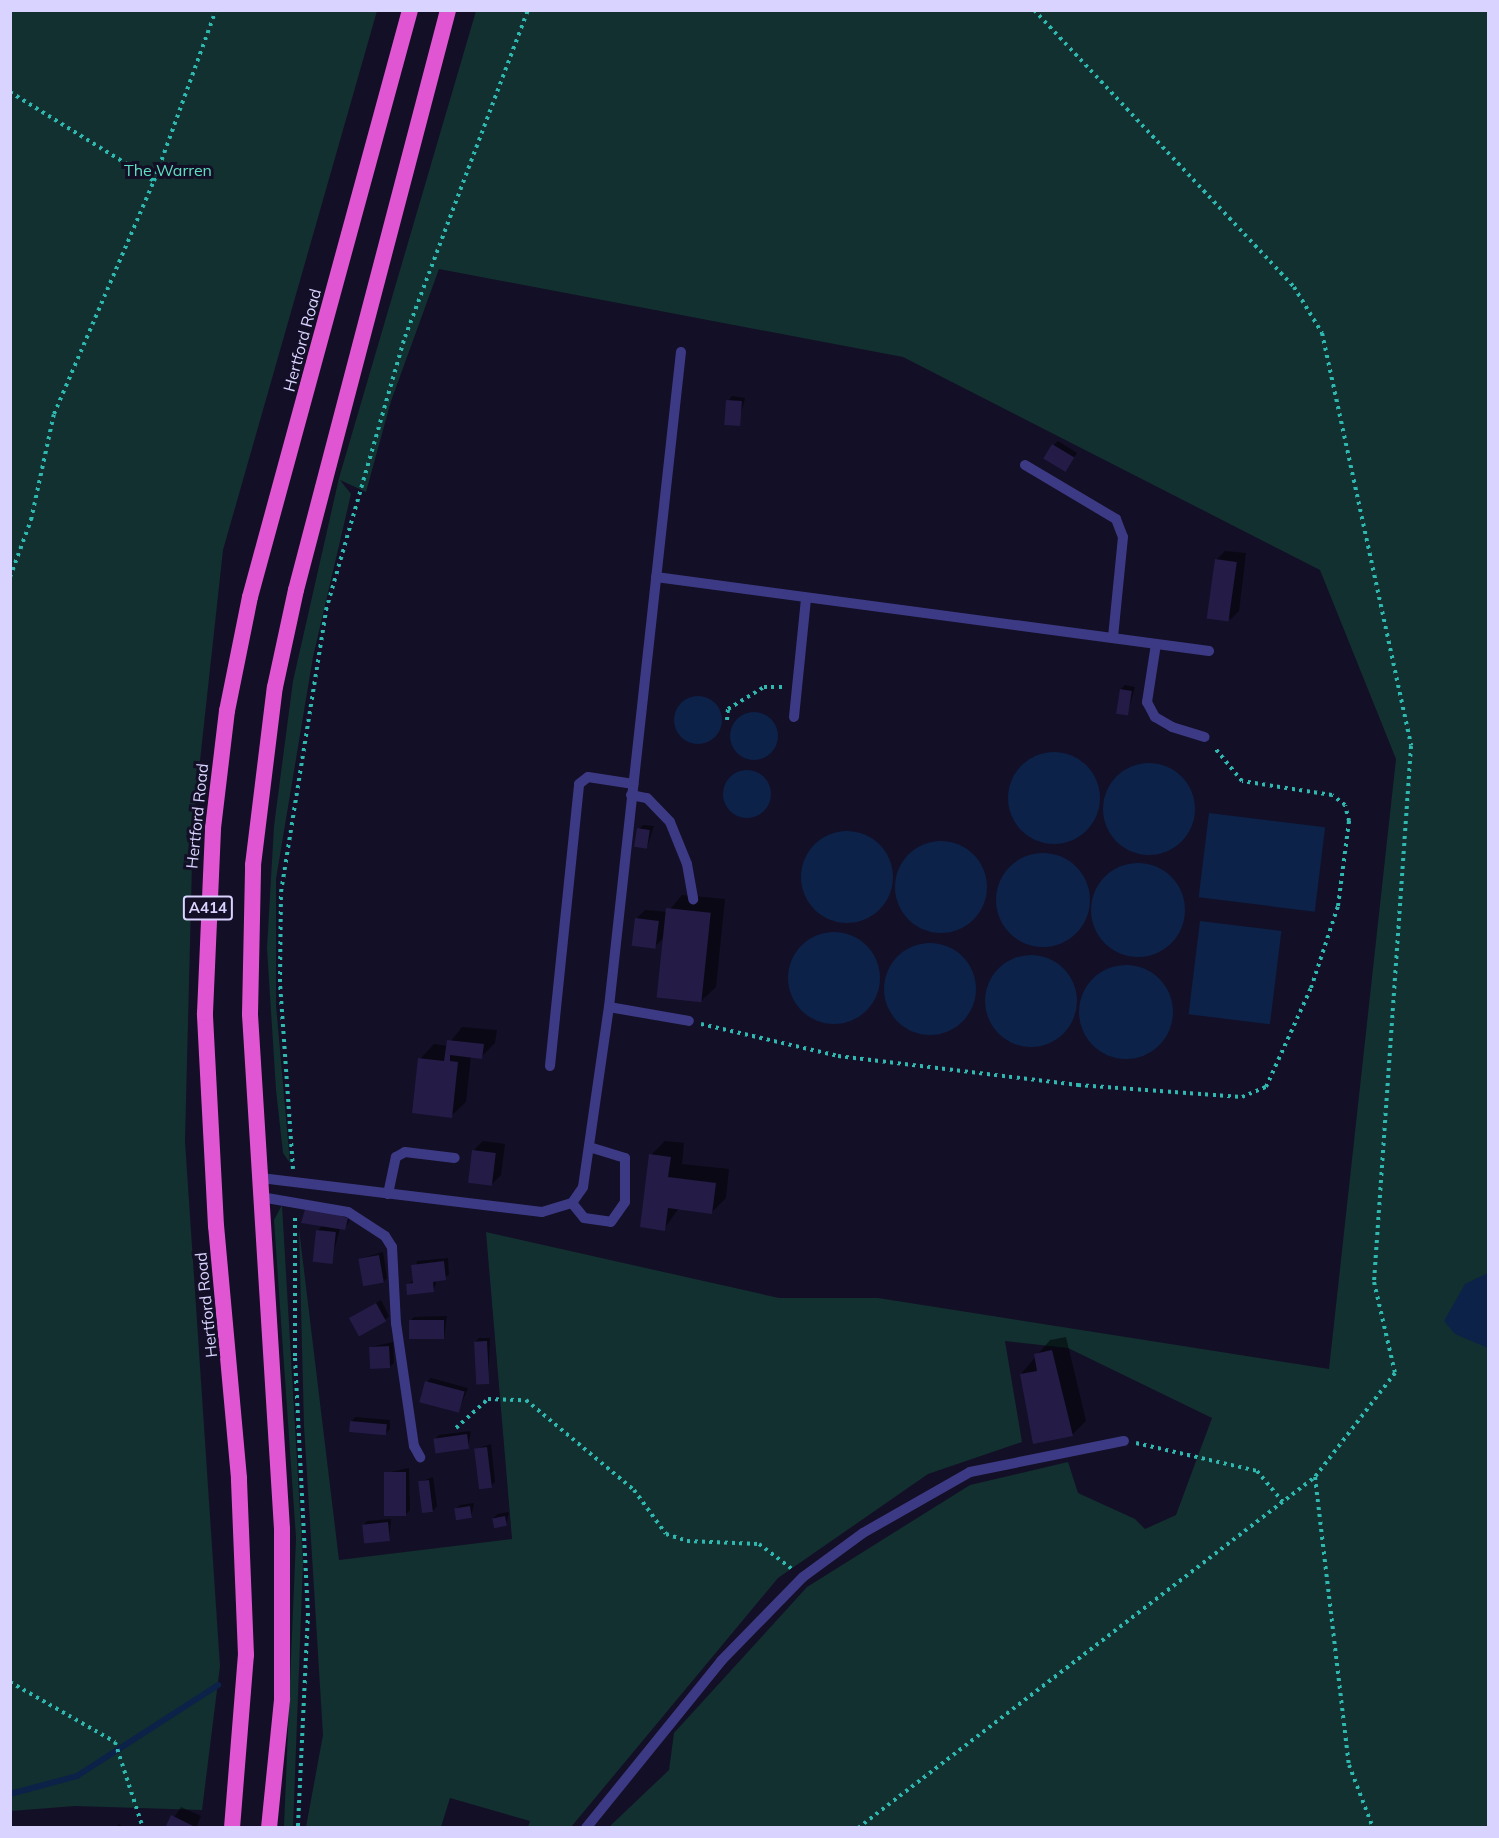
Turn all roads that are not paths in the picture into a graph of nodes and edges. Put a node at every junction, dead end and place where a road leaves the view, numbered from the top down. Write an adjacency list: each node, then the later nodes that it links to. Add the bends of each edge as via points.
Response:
1 (410, 10): 26 (highway, Hertford Road / A414, via 250,597 227,711 213,828 205,1013 216,1226 239,1478 246,1655)
2 (448, 10): 20 (highway, A414, via 275,687 254,865 250,1014)
3 (681, 352): 5 (lane)
4 (1025, 465): 7 (lane, via 1116,519 1123,537)
5 (656, 577): 6 (lane); 12 (lane)
6 (806, 599): 7 (lane); 10 (lane)
7 (1113, 637): 8 (lane)
8 (1156, 644): 9 (lane); 11 (lane, via 1147,702 1155,717)
9 (1209, 651)
10 (795, 717)
11 (1205, 737)
12 (633, 783): 13 (lane); 17 (lane, via 588,777 579,784)
13 (631, 795): 14 (lane, via 647,798 670,822 687,864); 15 (lane)
14 (693, 899)
15 (609, 1007): 16 (lane); 18 (lane)
16 (689, 1021)
17 (550, 1066)
18 (592, 1148): 23 (lane, via 584,1187); 23 (lane, via 625,1158 625,1202 611,1222 584,1218)
19 (455, 1158): 21 (lane, via 405,1152 396,1157)
20 (261, 1178): 21 (lane); 22 (highway, A414)
21 (388, 1194): 23 (lane, via 542,1212)
22 (261, 1197): 25 (lane, via 294,1199 348,1212 378,1230 392,1247 396,1323 414,1446); 27 (highway, A414, via 282,1529 282,1699)
23 (572, 1203)
24 (1124, 1441): 28 (lane, via 970,1472 863,1533 803,1577 722,1661)
25 (420, 1457)
26 (232, 1827)
27 (269, 1827)
28 (586, 1827)

